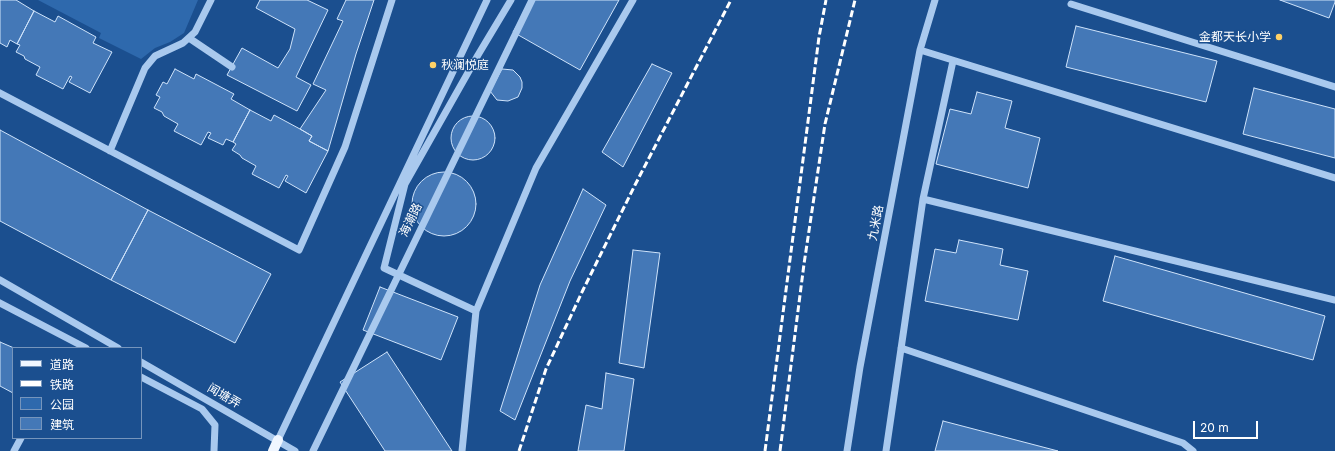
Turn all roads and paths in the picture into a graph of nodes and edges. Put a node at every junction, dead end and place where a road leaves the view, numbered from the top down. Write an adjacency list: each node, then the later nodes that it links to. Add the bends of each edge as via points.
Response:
1 (211, 0): 9 (street, via 195,32)
2 (392, 0): 15 (street, via 345,147 299,250)
3 (487, 0): 30 (street)
4 (512, 0): 21 (street, via 405,184 384,268)
5 (532, 0): 35 (street, 海潮路)
6 (633, 0): 21 (street, via 536,168)
7 (935, 0): 10 (street, 九米路)
8 (1071, 4): 13 (street)
9 (188, 38): 12 (street); 15 (street, via 183,44 155,56 145,68)
10 (920, 50): 11 (street); 37 (street, 九米路, via 860,367)
11 (952, 60): 16 (street); 17 (street)
12 (232, 67)
13 (1335, 87)
14 (0, 93): 15 (street)
15 (110, 151)
16 (1335, 178)
17 (923, 199): 19 (street); 26 (street)
18 (0, 280): 25 (street)
19 (1335, 300)
20 (0, 303): 22 (street)
21 (476, 311): 36 (street)
22 (72, 341): 23 (street); 24 (street)
23 (69, 347)
24 (84, 347)
25 (116, 347)
26 (901, 348): 38 (street); 39 (street, via 1184,443)
27 (142, 363): 30 (street, 闻塘弄)
28 (142, 378): 32 (street, via 202,409 215,426)
29 (20, 439): 31 (street)
30 (278, 440): 33 (main road); 34 (street, 闻塘弄)
31 (14, 451)
32 (214, 451)
33 (273, 451)
34 (295, 451)
35 (313, 451)
36 (462, 451)
37 (847, 451)
38 (886, 451)
39 (1193, 451)

